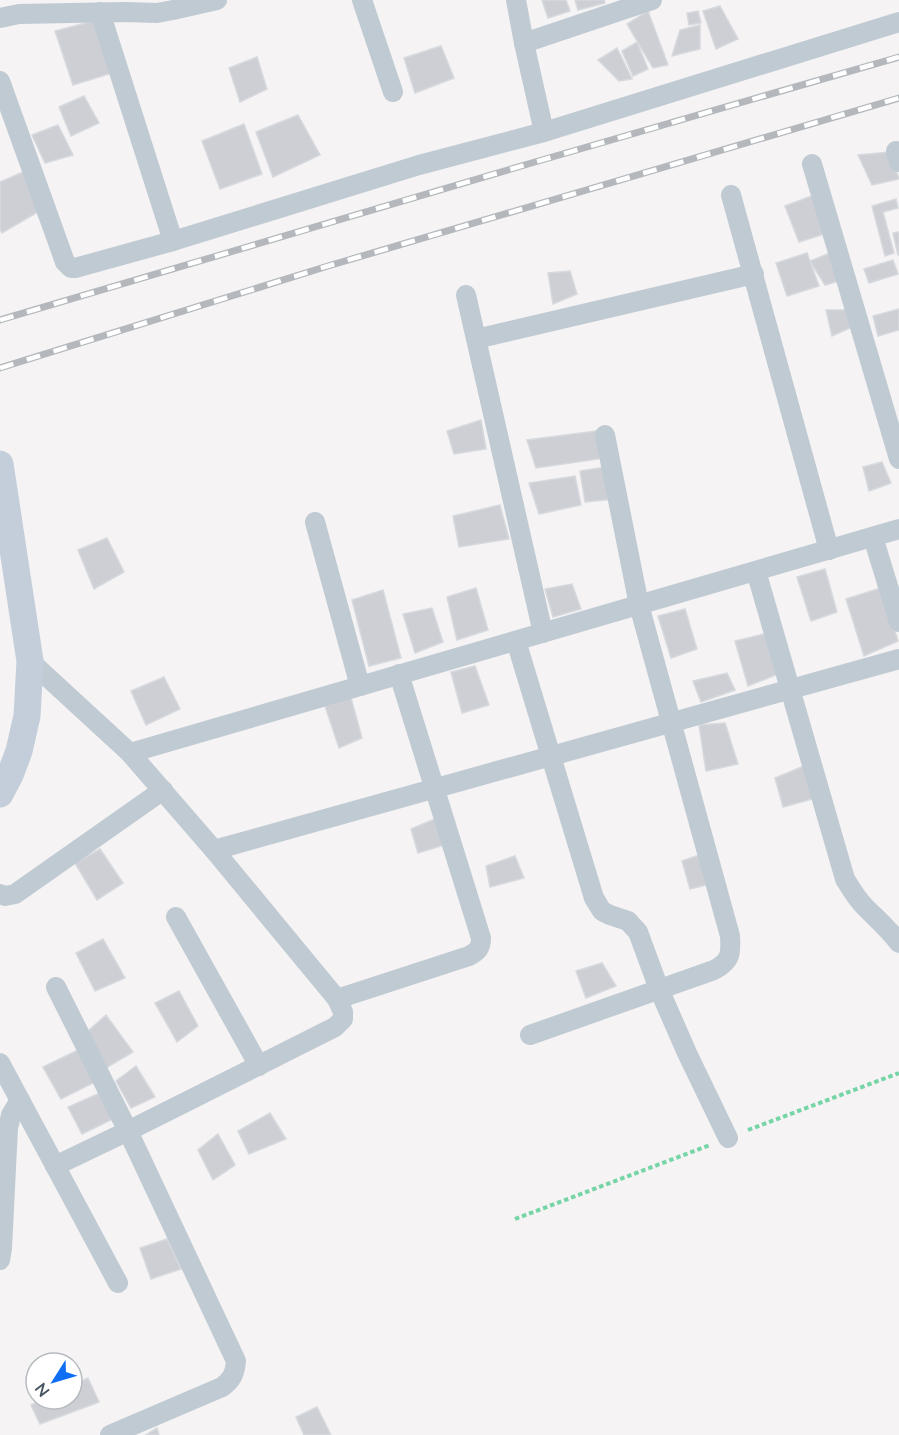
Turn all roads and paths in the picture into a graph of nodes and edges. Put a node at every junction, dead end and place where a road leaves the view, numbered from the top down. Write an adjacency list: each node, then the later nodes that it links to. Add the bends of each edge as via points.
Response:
1 (217, 0): 5 (street)
2 (362, 0): 11 (street)
3 (516, 0): 9 (street)
4 (652, 0): 9 (street)
5 (172, 5): 6 (street, via 157,13)
6 (100, 12): 7 (street); 15 (street)
7 (0, 18)
8 (899, 22): 12 (street)
9 (524, 43): 12 (street)
10 (0, 81): 15 (street, via 68,266 75,268)
11 (393, 92)
12 (544, 132): 15 (street, via 419,165)
13 (812, 164): 20 (street)
14 (731, 195): 16 (street)
15 (173, 241)
16 (754, 274): 18 (street); 25 (street)
17 (466, 295): 18 (street)
18 (476, 339): 29 (street)
19 (605, 435): 27 (street)
20 (899, 459)
21 (0, 464): 32 (main road)
22 (315, 522): 34 (street)
23 (899, 529): 24 (street)
24 (873, 537): 25 (street); 28 (street)
25 (829, 550): 26 (street)
26 (756, 571): 27 (street); 35 (street)
27 (639, 605): 29 (street); 36 (street)
28 (899, 622)
29 (543, 633): 30 (street)
30 (516, 641): 33 (street); 38 (street)
31 (899, 659): 35 (street)
32 (30, 661): 37 (street); 41 (main road, via 27,716 19,751)
33 (399, 674): 34 (street); 39 (street)
34 (360, 686): 37 (street)
35 (789, 689): 36 (street); 45 (street, via 845,879 863,905)
36 (671, 722): 38 (street); 47 (street, via 730,936 730,952 723,966)
37 (130, 753): 40 (street)
38 (552, 755): 39 (street); 47 (street, via 594,898 602,911 628,921 638,932)
39 (434, 788): 42 (street); 48 (street, via 481,947 469,956)
40 (163, 790): 42 (street); 43 (street, via 15,894)
41 (0, 794)
42 (214, 850): 48 (street)
43 (0, 894)
44 (176, 917): 51 (street)
45 (899, 942)
46 (56, 987): 53 (street)
47 (659, 989): 49 (street); 54 (street)
48 (337, 999): 51 (street, via 344,1019 340,1024)
49 (530, 1035)
50 (0, 1063): 52 (street)
51 (259, 1066): 53 (street)
52 (10, 1108): 55 (street); 56 (street)
53 (128, 1131): 55 (street); 58 (street, via 236,1361 235,1373 222,1387)
54 (728, 1138)
55 (55, 1166): 57 (street)
56 (0, 1260)
57 (118, 1283)
58 (110, 1435)

